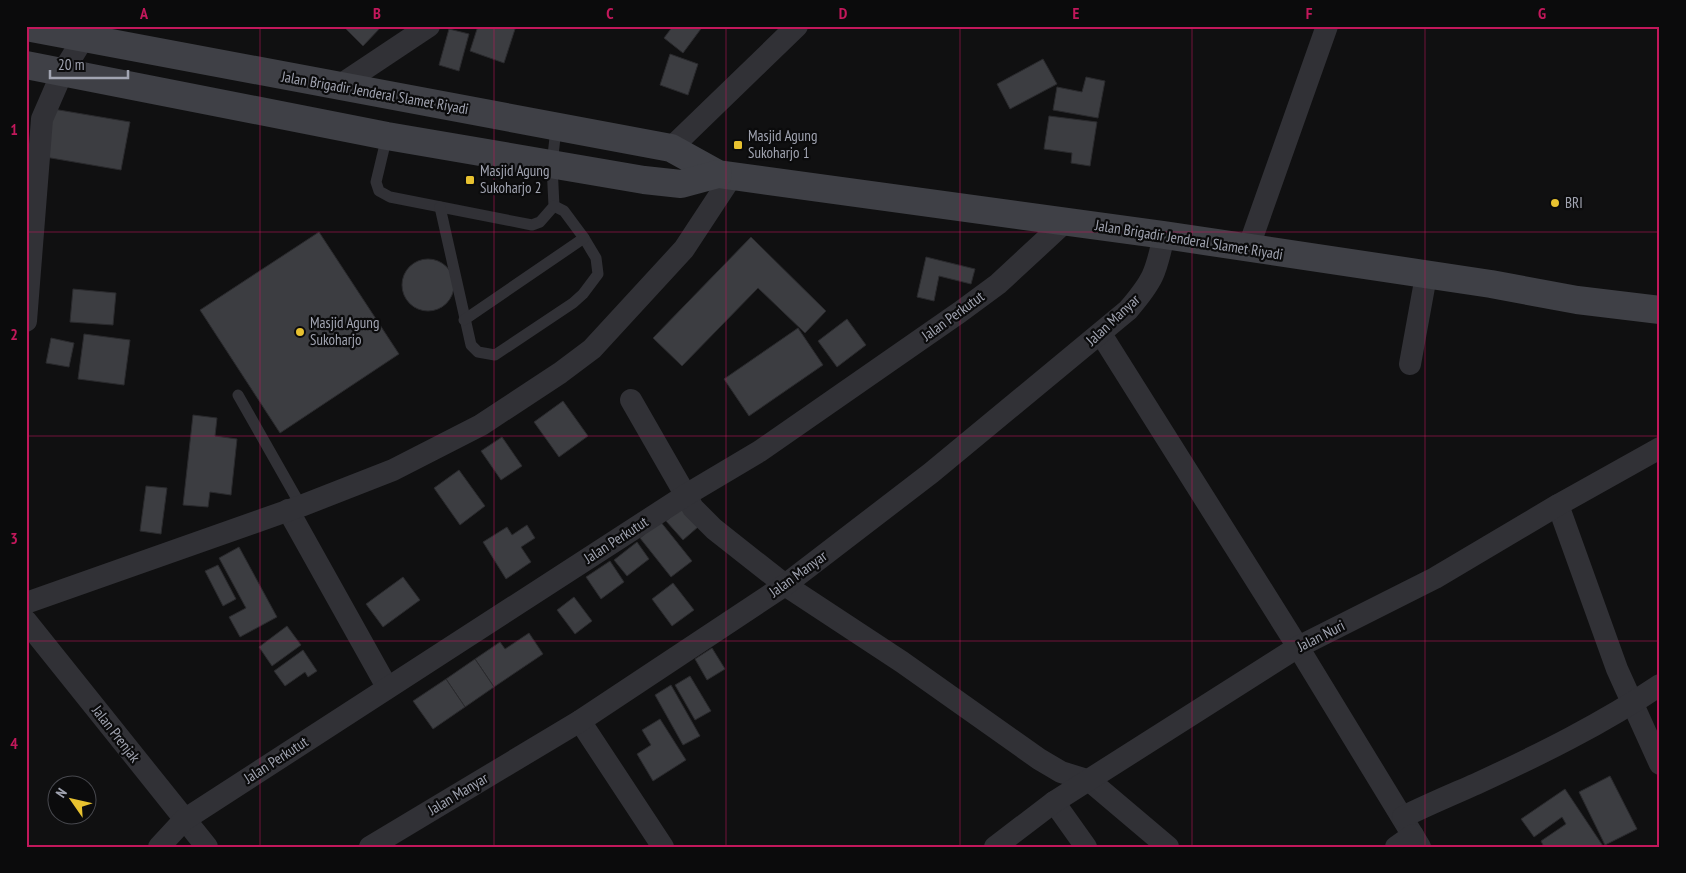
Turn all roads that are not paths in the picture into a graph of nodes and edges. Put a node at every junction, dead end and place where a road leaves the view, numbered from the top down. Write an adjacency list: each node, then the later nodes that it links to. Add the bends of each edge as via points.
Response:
1 (429, 26): 8 (street)
2 (797, 26): 11 (street)
3 (1327, 26): 19 (street)
4 (26, 27): 5 (main road, Jalan Brigadir Jenderal Slamet Riyadi)
5 (87, 33): 7 (street); 8 (main road, Jalan Brigadir Jenderal Slamet Riyadi)
6 (26, 65): 7 (main road, Jalan Brigadir Jenderal Slamet Riyadi)
7 (62, 72): 10 (main road, Jalan Brigadir Jenderal Slamet Riyadi); 23 (street, via 42,119)
8 (339, 86): 9 (main road, Jalan Brigadir Jenderal Slamet Riyadi)
9 (556, 128): 11 (main road, Jalan Brigadir Jenderal Slamet Riyadi); 12 (lane)
10 (387, 136): 12 (main road, Jalan Brigadir Jenderal Slamet Riyadi); 15 (lane, via 376,176 380,191 390,197)
11 (671, 148): 13 (main road, Jalan Brigadir Jenderal Slamet Riyadi)
12 (552, 165): 13 (main road, Jalan Brigadir Jenderal Slamet Riyadi, via 680,184); 14 (lane)
13 (725, 175): 16 (main road, Jalan Brigadir Jenderal Slamet Riyadi); 31 (street, via 684,249 584,355 482,426 393,470)
14 (554, 206): 15 (lane, via 540,222 532,225); 18 (lane, via 564,211)
15 (440, 207): 22 (lane)
16 (1066, 222): 17 (main road, Jalan Brigadir Jenderal Slamet Riyadi); 29 (street, Jalan Perkutut, via 998,284 960,312 767,446)
17 (1164, 235): 19 (main road, Jalan Brigadir Jenderal Slamet Riyadi); 24 (street, Jalan Manyar, via 1158,267 1149,285)
18 (584, 238): 22 (lane); 22 (lane, via 596,258 598,274 573,303 495,356 478,352 471,345)
19 (1248, 250): 20 (main road, Jalan Brigadir Jenderal Slamet Riyadi)
20 (1426, 276): 21 (main road, Jalan Brigadir Jenderal Slamet Riyadi); 25 (street)
21 (1660, 310)
22 (464, 320)
23 (26, 321)
24 (1101, 334): 32 (street, Jalan Manyar, via 932,473); 35 (street)
25 (1410, 364)
26 (238, 395): 31 (lane)
27 (631, 400): 29 (street)
28 (1660, 448): 30 (street, Jalan Nuri)
29 (686, 495): 32 (street, via 714,529); 37 (street, Jalan Perkutut)
30 (1558, 505): 35 (street, Jalan Nuri, via 1435,578); 38 (street)
31 (295, 508): 33 (street); 37 (street)
32 (785, 585): 39 (street, Jalan Manyar); 41 (street, via 902,662 1038,759 1061,772)
33 (26, 603)
34 (26, 620): 43 (street, Jalan Prenjak)
35 (1298, 647): 41 (street, Jalan Nuri); 44 (street)
36 (1660, 685): 38 (street)
37 (386, 687): 43 (street, Jalan Perkutut)
38 (1631, 704): 40 (street); 44 (street, via 1564,742 1431,803)
39 (580, 722): 47 (street, Jalan Manyar); 48 (street)
40 (1660, 764)
41 (1090, 781): 42 (street, Jalan Nuri); 51 (street)
42 (1054, 802): 49 (street, Jalan Nuri); 50 (street)
43 (184, 820): 45 (street, Jalan Perkutut); 46 (street, Jalan Prenjak)
44 (1408, 836)
45 (160, 847)
46 (207, 847)
47 (370, 847)
48 (663, 847)
49 (995, 847)
50 (1086, 847)
51 (1168, 847)

